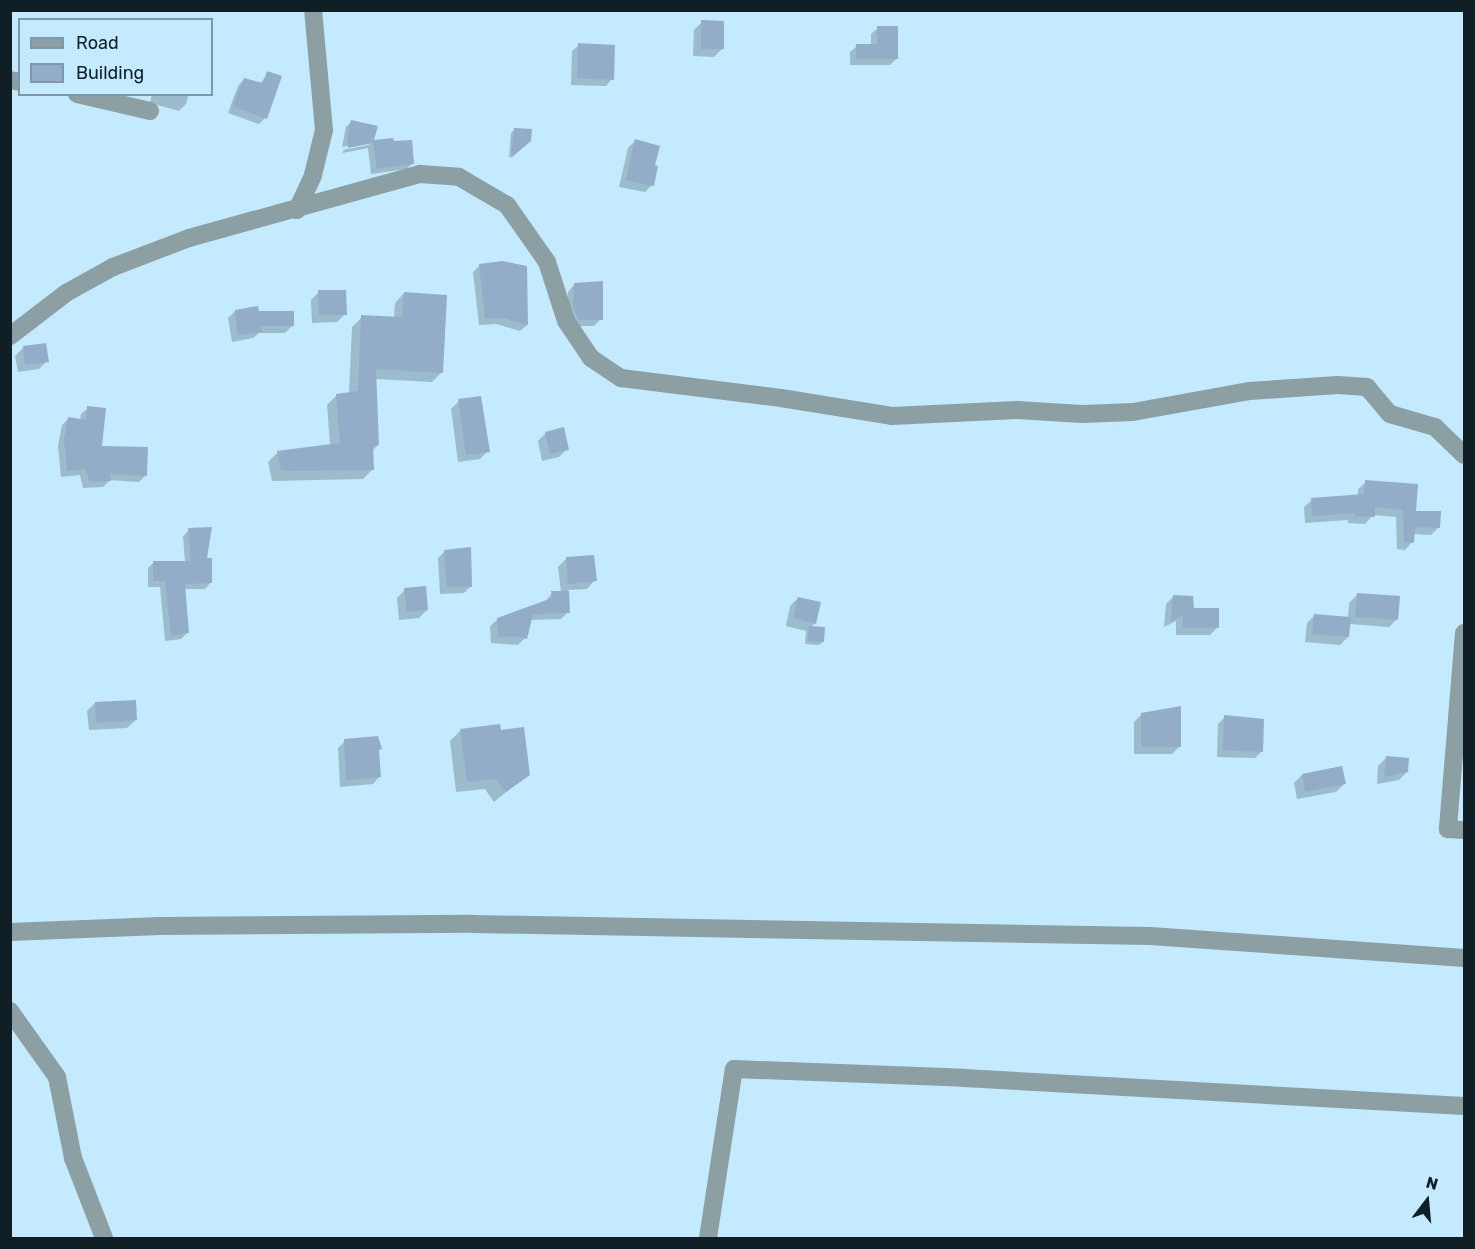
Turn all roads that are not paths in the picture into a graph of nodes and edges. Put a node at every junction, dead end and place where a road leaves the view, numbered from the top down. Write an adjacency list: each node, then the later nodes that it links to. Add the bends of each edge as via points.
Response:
1 (313, 10): 4 (street, via 324,130 313,175)
2 (86, 96): 3 (street)
3 (150, 111)
4 (297, 210): 5 (street, via 189,238 113,267 66,293); 6 (street, via 420,174 459,177 507,205 547,262 566,321 591,358 621,378 892,416 1017,410 1133,412 1250,391 1367,387 1390,414 1435,428)
5 (10, 336)
6 (1464, 455)
7 (1464, 633): 8 (street, via 1448,829)
8 (1464, 830)
9 (10, 932): 10 (street, via 160,926 473,924 1150,936)
10 (1464, 958)
11 (10, 1011): 13 (street, via 57,1077 73,1158)
12 (1464, 1106): 14 (street, via 734,1069)
13 (104, 1239)
14 (708, 1239)

